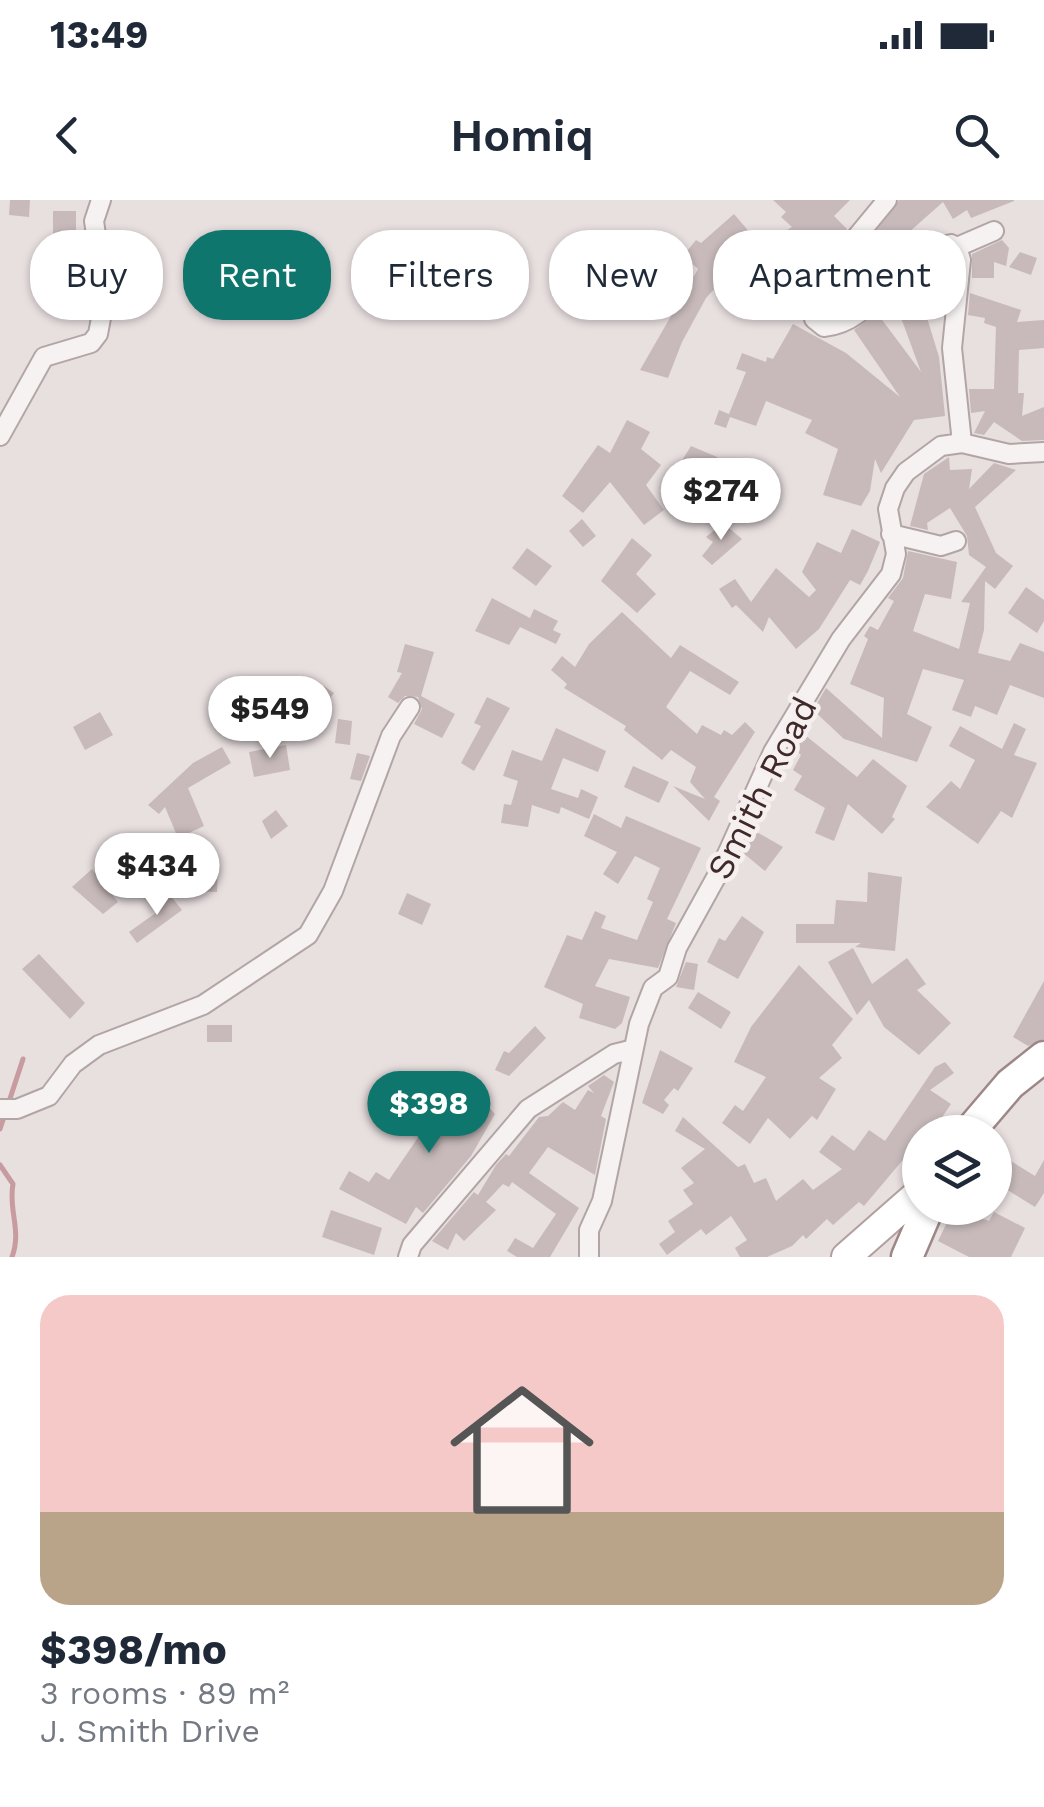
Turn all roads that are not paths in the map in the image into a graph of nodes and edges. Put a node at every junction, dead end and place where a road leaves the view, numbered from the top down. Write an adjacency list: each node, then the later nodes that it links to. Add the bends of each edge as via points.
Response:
1 (101, 200): 9 (street, via 94,221 105,297 98,334 91,343 44,356)
2 (888, 200): 3 (street)
3 (864, 230)
4 (994, 231): 5 (street)
5 (966, 244)
6 (816, 320): 7 (street)
7 (849, 320)
8 (955, 320): 10 (street)
9 (0, 436)
10 (962, 443): 11 (street, via 1009,454); 12 (street, Smith Road, via 941,446 906,472 890,497)
11 (1044, 452)
12 (891, 534): 13 (street, via 941,546); 15 (street, Smith Road, via 891,574 841,639 764,769 668,978 653,988)
13 (956, 541)
14 (410, 707): 17 (street, via 391,736 333,891 308,935 203,1005 99,1045 48,1096)
15 (630, 1050): 21 (street, via 528,1108); 22 (street, Smith Road, via 602,1200 588,1230)
16 (1044, 1058): 18 (highway)
17 (8, 1109)
18 (984, 1115)
19 (902, 1208): 23 (main road)
20 (921, 1225): 24 (highway)
21 (408, 1257)
22 (588, 1257)
23 (846, 1257)
24 (907, 1257)

